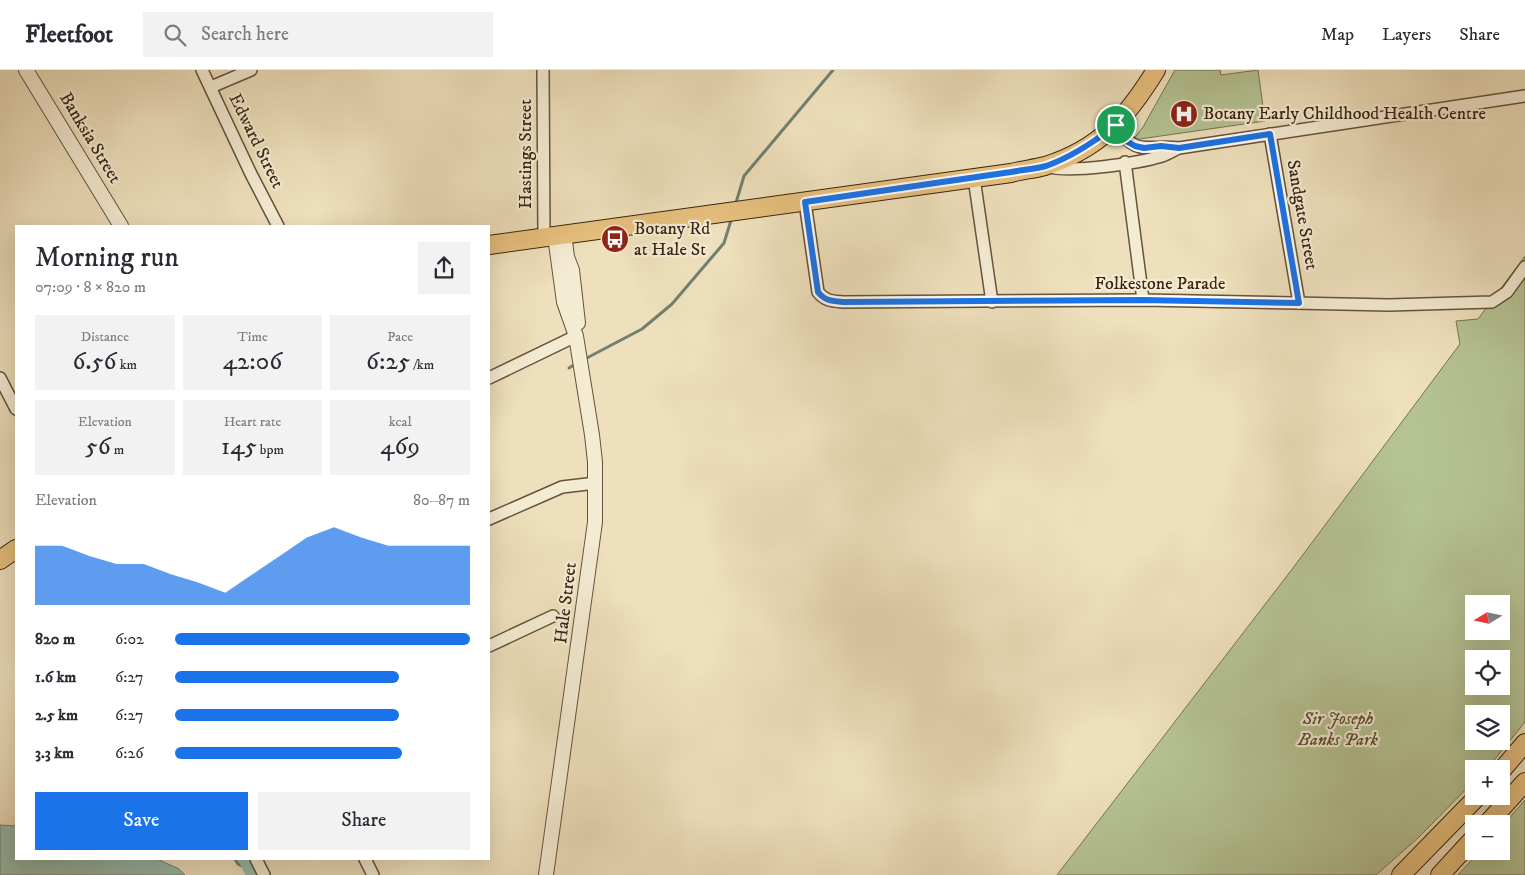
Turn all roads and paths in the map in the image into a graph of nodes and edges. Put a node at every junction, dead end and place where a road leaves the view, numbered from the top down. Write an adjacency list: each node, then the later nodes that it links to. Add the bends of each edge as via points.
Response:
1 (26, 70): 15 (street, Banksia Street)
2 (202, 70): 6 (street, Edward Street)
3 (251, 70): 6 (street)
4 (543, 70): 17 (street, Hastings Street)
5 (1156, 70): 8 (main road)
6 (211, 87): 16 (street, Edward Street)
7 (1525, 96): 9 (street)
8 (1116, 125): 10 (street, via 1123,137 1135,146); 12 (main road, via 1080,151)
9 (1270, 134): 10 (street); 22 (street, Sandgate Street)
10 (1179, 148): 11 (street, via 1162,156)
11 (1125, 162): 12 (street, via 1061,170); 20 (street)
12 (1045, 166): 13 (main road)
13 (974, 178): 14 (main road); 21 (street)
14 (805, 202): 17 (main road); 21 (street, Folkestone Parade, via 818,292 828,301)
15 (121, 225)
16 (278, 225)
17 (554, 237): 18 (main road); 23 (street, Hale Street, via 564,302)
18 (490, 245)
19 (1525, 267): 22 (street, Folkestone Parade, via 1507,292 1492,302)
20 (1143, 300): 21 (street, Folkestone Parade); 22 (street, Folkestone Parade)
21 (992, 302)
22 (1299, 303)
23 (576, 336): 25 (street); 27 (street, Hale Street, via 592,434)
24 (0, 378): 26 (street)
25 (490, 378)
26 (15, 407)
27 (590, 484): 28 (street, via 555,489); 43 (street, Hale Street, via 595,522)
28 (490, 519)
29 (15, 550): 30 (main road)
30 (0, 560)
31 (553, 616): 32 (street)
32 (490, 646)
33 (1525, 743): 34 (main road)
34 (1510, 760)
35 (1525, 782): 37 (main road)
36 (1469, 805): 44 (main road)
37 (1495, 815)
38 (1465, 848): 45 (main road)
39 (256, 860): 41 (street)
40 (365, 860): 42 (street)
41 (264, 875)
42 (372, 875)
43 (546, 875)
44 (1401, 875)
45 (1440, 875)

